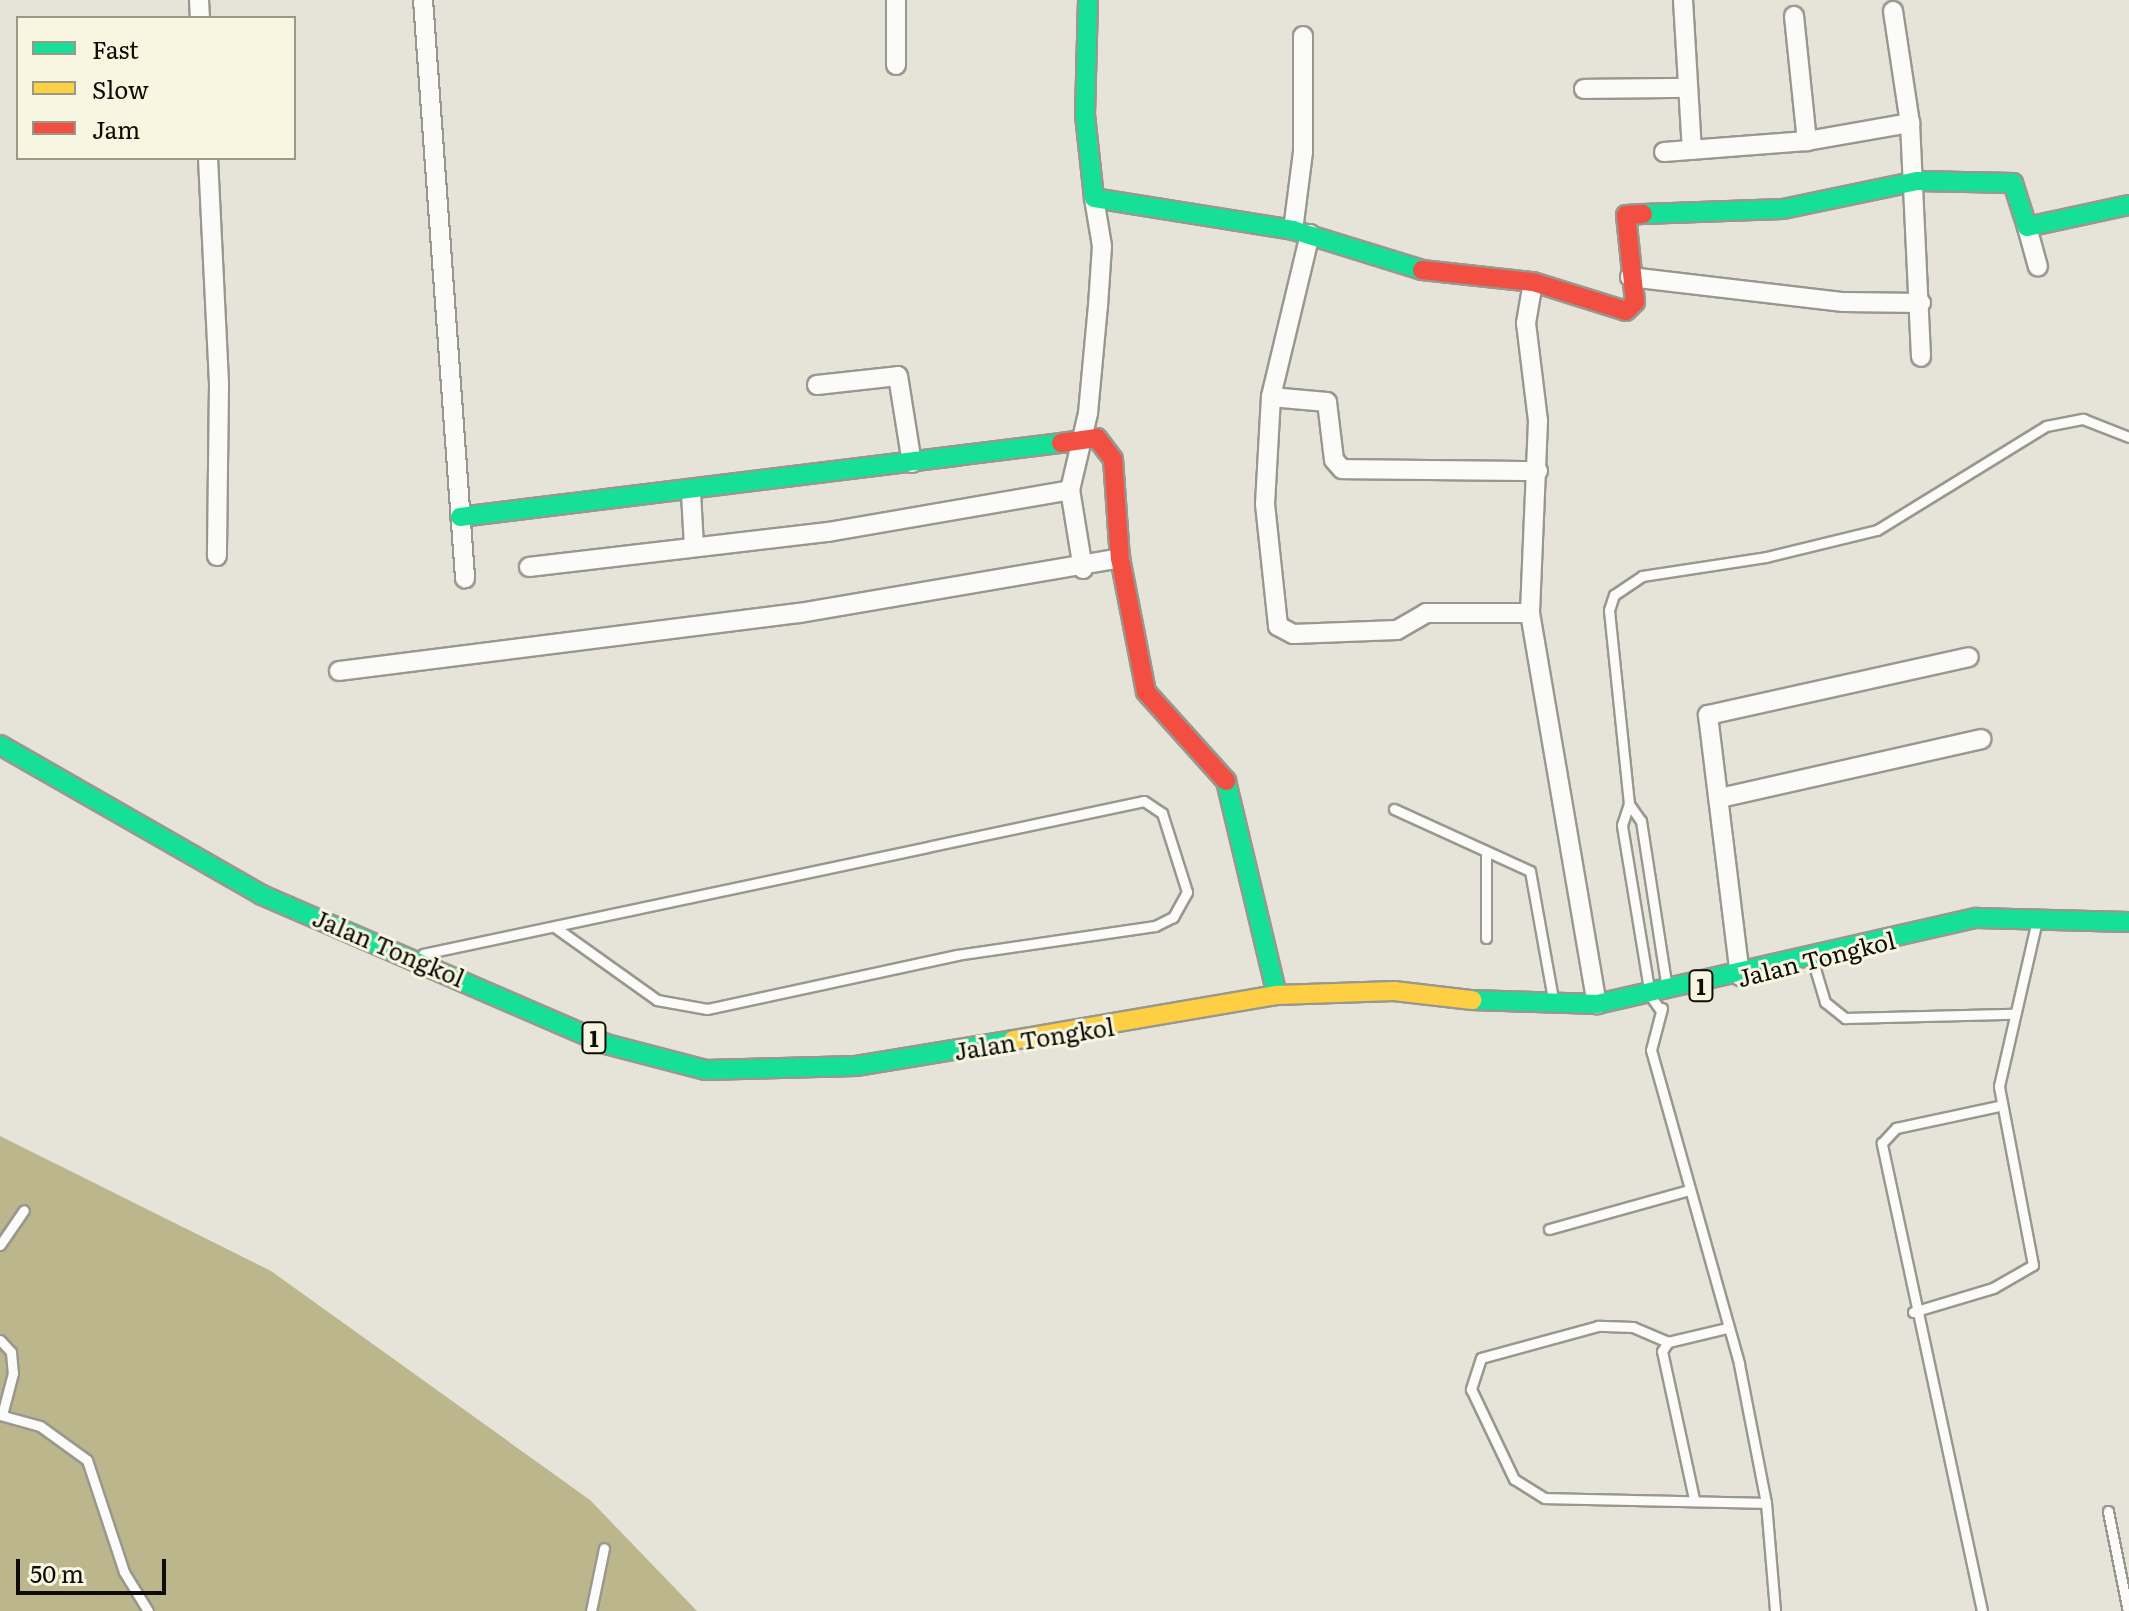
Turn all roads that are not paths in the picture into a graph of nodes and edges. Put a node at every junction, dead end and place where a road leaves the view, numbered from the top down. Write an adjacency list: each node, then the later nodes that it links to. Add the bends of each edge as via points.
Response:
1 (423, 0): 34 (street)
2 (896, 0): 8 (street)
3 (1088, 0): 17 (main road, via 1085,115)
4 (1683, 0): 9 (street)
5 (1893, 11): 11 (street)
6 (1794, 16): 12 (street)
7 (1303, 36): 20 (street)
8 (896, 65)
9 (1687, 88): 10 (street); 13 (street)
10 (1584, 89)
11 (1910, 123): 12 (street); 16 (street)
12 (1807, 141): 13 (street)
13 (1692, 150): 14 (street)
14 (1664, 152)
15 (208, 160): 36 (street, via 219,385)
16 (1917, 181): 19 (main road, via 2013,183); 22 (main road, via 1783,209 1623,215); 24 (street)
17 (1094, 198): 20 (main road); 29 (street, via 1102,246)
18 (2129, 205): 19 (main road)
19 (2027, 227): 21 (street)
20 (1302, 232): 23 (main road, via 1439,275); 27 (street)
21 (2038, 267)
22 (1630, 277): 23 (main road, via 1635,302 1626,311); 24 (street, via 1844,302)
23 (1533, 282): 31 (street, via 1526,323)
24 (1921, 303): 25 (street)
25 (1921, 357)
26 (817, 385): 30 (street, via 898,376)
27 (1271, 397): 31 (street, via 1327,402 1334,460 1342,469); 41 (street, via 1265,504 1284,632 1397,630 1426,613)
28 (2129, 437): 47 (lane, via 2083,419 2046,426 1877,530 1625,584 1609,610)
29 (1090, 439): 30 (main road); 32 (street); 37 (main road, via 1110,454)
30 (912, 463): 33 (main road)
31 (1538, 471): 41 (street)
32 (1070, 490): 35 (street); 39 (street)
33 (691, 493): 34 (main road); 35 (street)
34 (460, 517): 40 (street)
35 (694, 547): 38 (street)
36 (217, 556)
37 (1120, 558): 39 (street); 57 (main road, via 1146,692 1224,773)
38 (529, 567)
39 (1083, 569): 43 (street)
40 (465, 578)
41 (1530, 613): 59 (street)
42 (1969, 657): 46 (street, via 1708,715)
43 (339, 671)
44 (1981, 739): 46 (street)
45 (0, 745): 54 (main road, Jalan Tongkol / 1, via 262,895)
46 (1720, 798): 56 (street)
47 (1629, 804): 58 (lane, via 1641,821); 58 (lane, via 1622,825)
48 (1394, 809): 49 (lane)
49 (1486, 853): 53 (lane); 60 (lane, via 1530,871)
50 (2038, 915): 51 (main road, Jalan Tongkol / 1); 55 (main road, Jalan Tongkol / 1, via 1976,918); 61 (lane)
51 (2129, 922)
52 (556, 928): 52 (lane, via 1144,801 1162,813 1187,892 1173,917 1155,926 957,955 707,1009 657,1000); 54 (lane)
53 (1486, 938)
54 (416, 956): 57 (main road, Jalan Tongkol / 1, via 606,1044 678,1066 741,1072 856,1066)
55 (1812, 959): 56 (main road, Jalan Tongkol / 1); 61 (lane, via 1825,1002 1845,1018)
56 (1740, 976): 58 (main road, Jalan Tongkol / 1)
57 (1273, 996): 60 (main road, Jalan Tongkol / 1, via 1394,991)
58 (1660, 1000): 59 (main road, Jalan Tongkol / 1); 63 (lane, via 1651,1050)
59 (1597, 1004): 60 (main road, Jalan Tongkol / 1)
60 (1554, 1006)
61 (2014, 1014): 62 (lane)
62 (1999, 1106): 67 (lane, via 2033,1265 1993,1288); 67 (lane, via 1896,1128 1882,1143)
63 (1689, 1190): 65 (lane); 68 (lane)
64 (24, 1210): 66 (lane)
65 (1549, 1229)
66 (0, 1245)
67 (1913, 1312): 79 (lane, via 1975,1552)
68 (1727, 1328): 70 (lane); 73 (lane)
69 (0, 1340): 71 (lane, via 11,1352 13,1373)
70 (1668, 1342): 72 (lane, via 1662,1362); 72 (lane, via 1633,1327 1598,1326 1481,1358 1471,1389 1527,1491 1545,1498)
71 (1, 1415): 76 (lane, via 58,1436 87,1460 124,1572)
72 (1694, 1499): 73 (lane)
73 (1766, 1503): 78 (lane)
74 (2108, 1511): 80 (lane)
75 (604, 1548): 77 (lane)
76 (148, 1611)
77 (591, 1611)
78 (1775, 1611)
79 (1982, 1611)
80 (2128, 1611)

